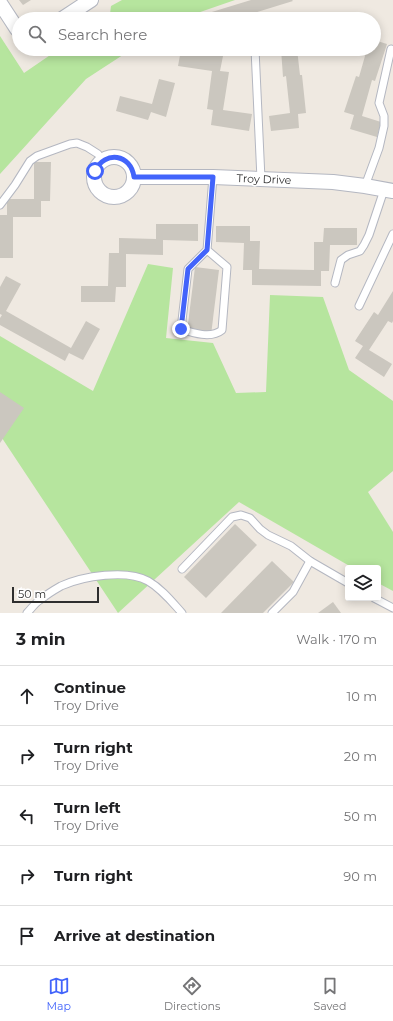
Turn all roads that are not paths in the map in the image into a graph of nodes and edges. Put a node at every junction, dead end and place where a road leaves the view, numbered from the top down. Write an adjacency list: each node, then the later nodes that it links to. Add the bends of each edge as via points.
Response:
1 (91, 0): 3 (street)
2 (0, 3): 4 (street)
3 (73, 12)
4 (12, 23)
5 (391, 48): 11 (lane, via 379,103 384,116 384,126)
6 (255, 56): 10 (lane)
7 (103, 161): 8 (street, via 108,158 121,158 130,165); 8 (street, via 98,165 94,178 105,194 124,194 133,184); 13 (lane, via 98,154 77,144 70,144 37,156 30,161)
8 (134, 177): 9 (street, Troy Drive)
9 (213, 177): 10 (street, Troy Drive); 15 (lane)
10 (261, 179): 11 (street, Troy Drive)
11 (365, 186): 12 (street, Troy Drive)
12 (389, 190): 16 (lane, via 370,235 360,251 341,260)
13 (0, 205)
14 (393, 234): 17 (lane)
15 (207, 250): 15 (lane, via 188,269 181,329 198,335 218,334 222,330 228,267)
16 (335, 283)
17 (359, 306)
18 (310, 561): 19 (lane, via 291,546 268,535 250,518 241,515 232,517); 20 (lane); 25 (lane, via 293,592)
19 (182, 569)
20 (345, 581)
21 (380, 601): 22 (lane)
22 (393, 608)
23 (27, 613): 24 (lane, via 40,599 61,586 105,575 130,576 148,581)
24 (182, 613)
25 (272, 613)

